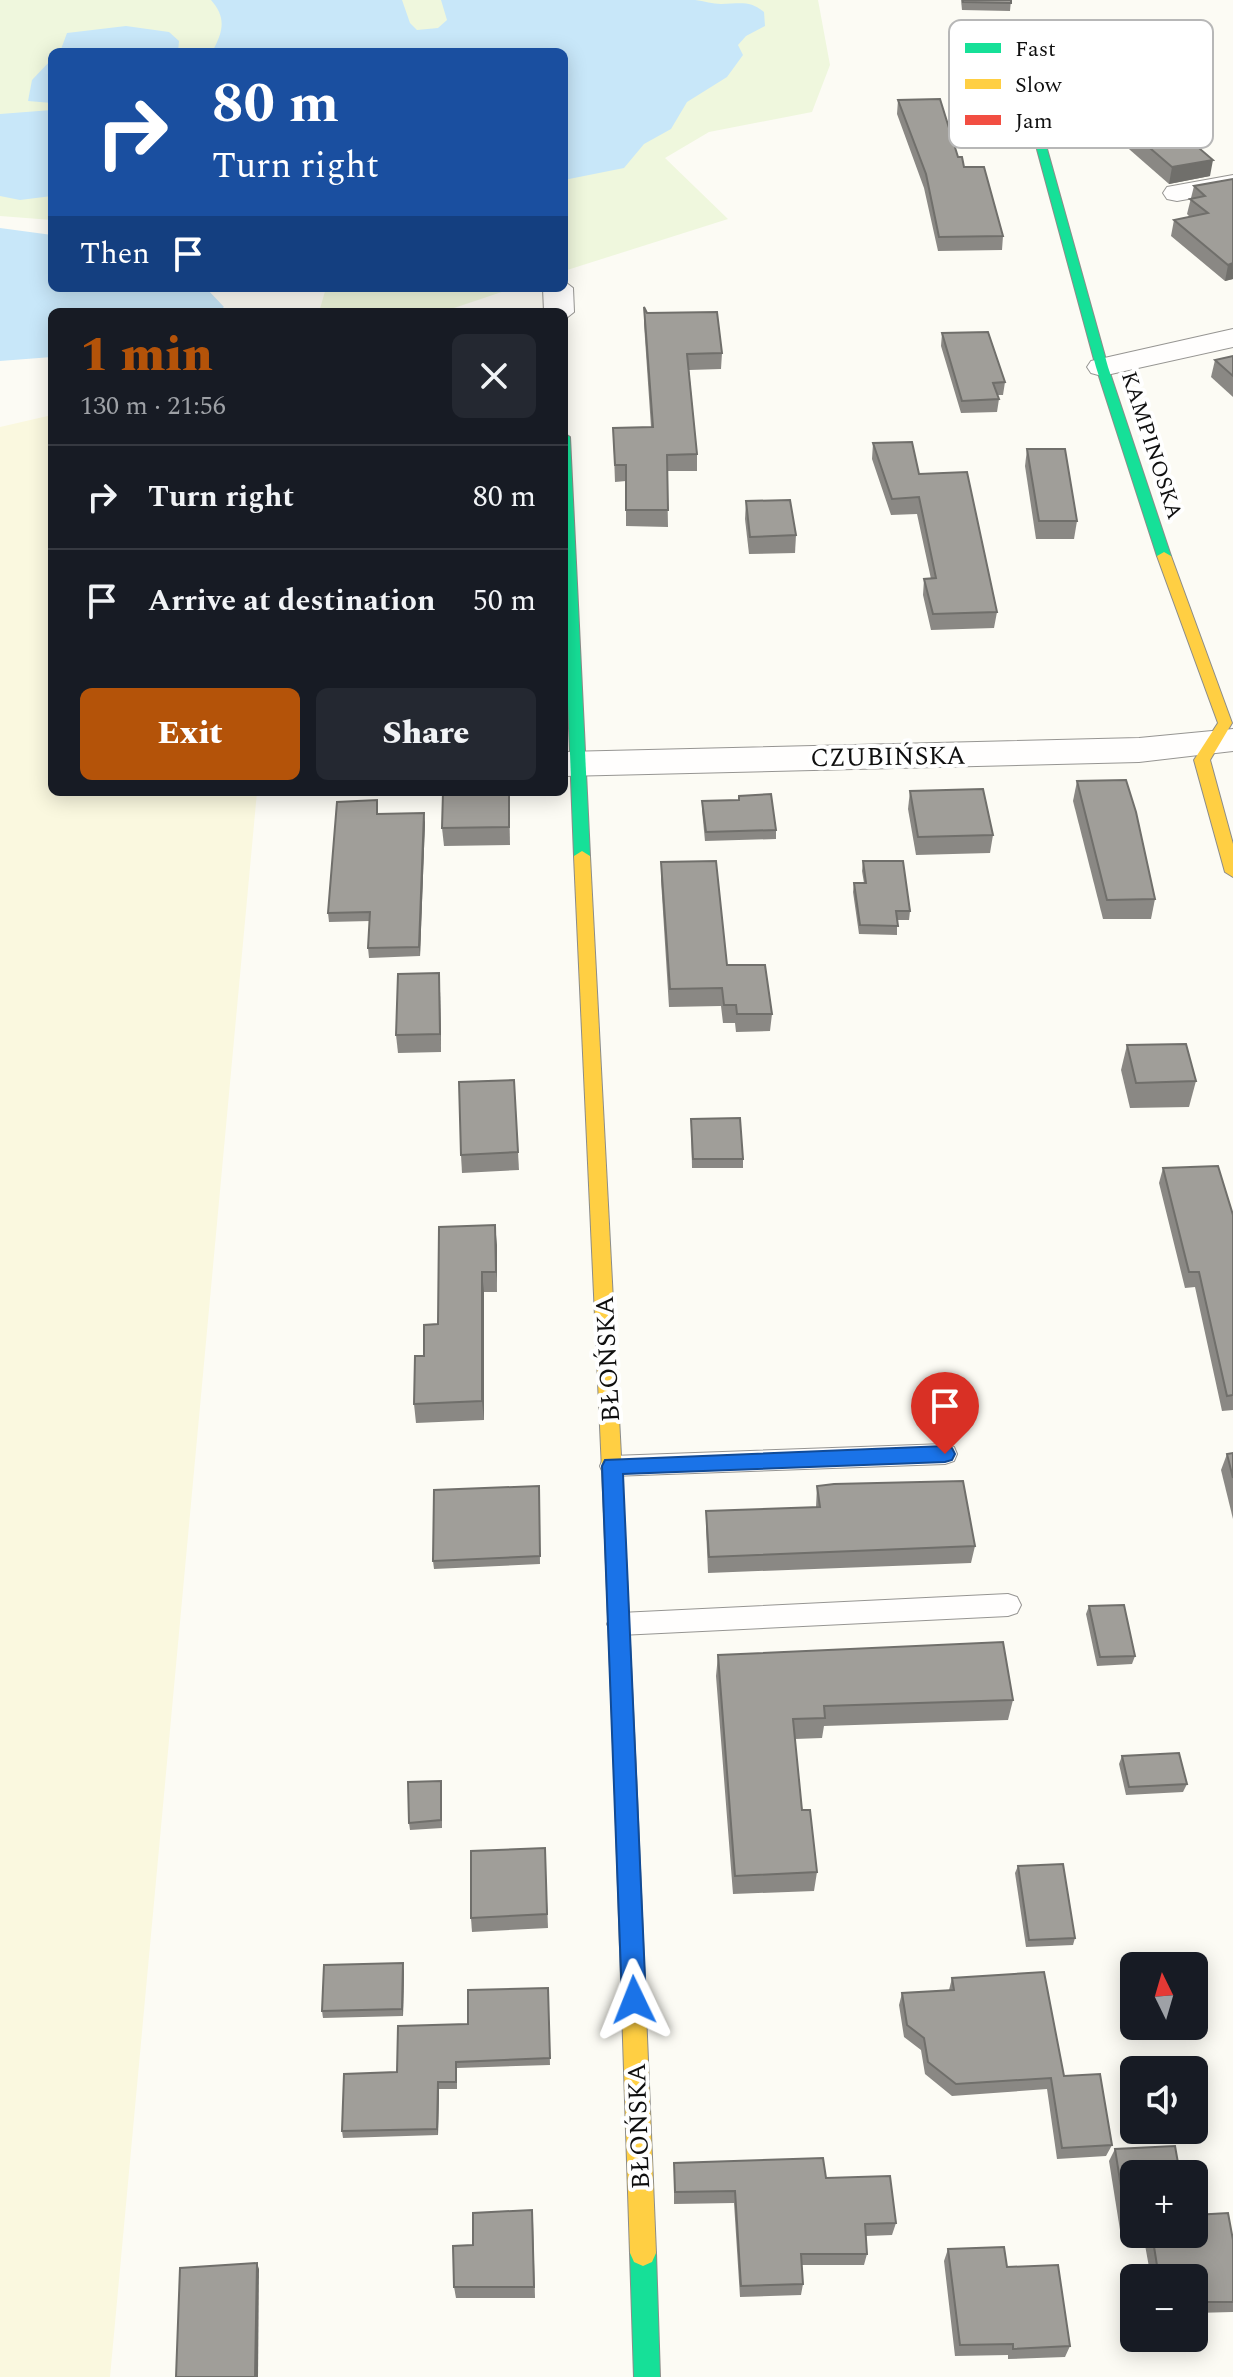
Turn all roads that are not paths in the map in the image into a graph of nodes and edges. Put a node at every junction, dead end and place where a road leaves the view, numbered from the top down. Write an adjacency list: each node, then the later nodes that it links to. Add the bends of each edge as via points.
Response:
1 (1042, 148): 5 (street, KAMPINOSKA)
2 (1233, 183): 3 (street)
3 (1177, 193)
4 (1233, 338): 5 (street)
5 (1102, 367): 7 (street, KAMPINOSKA, via 1225,723)
6 (568, 655): 8 (street, BŁOŃSKA)
7 (1222, 741): 8 (street, CZUBIŃSKA, via 1139,750); 9 (street, KAMPINOSKA, via 1202,760)
8 (570, 764): 11 (street, BŁOŃSKA)
9 (1233, 872)
10 (945, 1454): 11 (lane)
11 (612, 1466): 13 (street, BŁOŃSKA)
12 (1008, 1605): 13 (lane)
13 (620, 1624): 14 (street, BŁOŃSKA)
14 (647, 2377)

